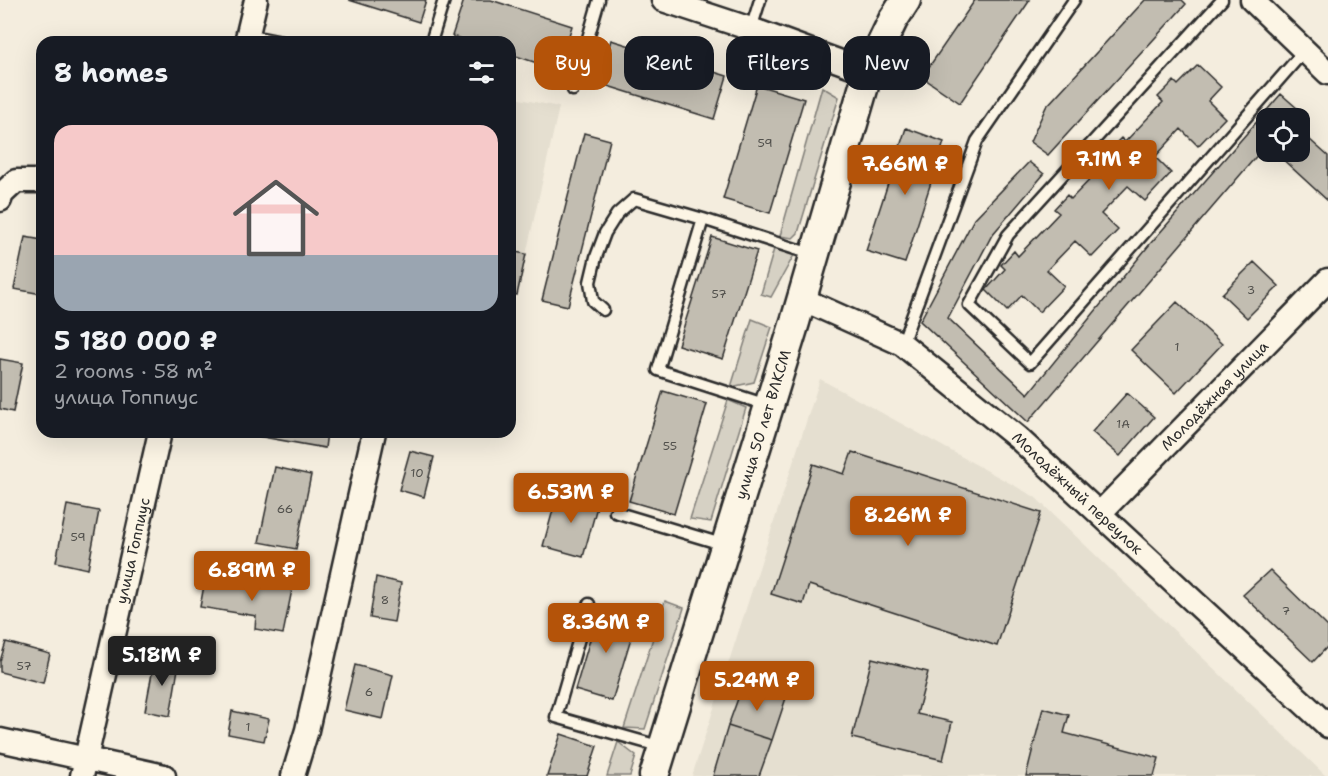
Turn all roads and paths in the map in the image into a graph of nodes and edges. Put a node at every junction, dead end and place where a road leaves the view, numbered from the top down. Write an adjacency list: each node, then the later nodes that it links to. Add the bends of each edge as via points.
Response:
1 (256, 0): 11 (street)
2 (444, 0): 12 (lane)
3 (599, 0): 13 (lane)
4 (663, 0): 10 (street)
5 (760, 0): 10 (lane)
6 (906, 0): 14 (street, улица 50 лет ВЛКСМ)
7 (1074, 0): 26 (lane, via 977,141)
8 (1222, 0): 15 (lane, via 1008,235 969,305 1030,363)
9 (1252, 0): 15 (street)
10 (751, 29): 16 (street)
11 (247, 36)
12 (433, 36)
13 (589, 36)
14 (885, 36)
15 (1305, 50): 17 (street)
16 (843, 63)
17 (1328, 73)
18 (863, 90): 22 (street, улица 50 лет ВЛКСМ)
19 (36, 182): 20 (street, via 16,181)
20 (0, 200)
21 (703, 219): 22 (lane); 25 (lane, via 634,199 617,214 605,233 590,282 593,301); 27 (lane, via 658,370)
22 (814, 255): 24 (street, улица 50 лет ВЛКСМ)
23 (1326, 287): 31 (street, Молодёжная улица)
24 (802, 299): 26 (street, Молодёжный переулок); 27 (street, улица 50 лет ВЛКСМ)
25 (603, 310)
26 (902, 344): 31 (street, Молодёжный переулок, via 1018,438)
27 (769, 405): 32 (street, улица 50 лет ВЛКСМ)
28 (159, 438): 37 (street, улица Гоппиус)
29 (373, 438): 39 (street)
30 (615, 512): 32 (lane)
31 (1100, 513): 34 (street, Молодёжный переулок)
32 (725, 545): 36 (street, улица 50 лет ВЛКСМ)
33 (588, 604): 36 (lane, via 556,717)
34 (1328, 726)
35 (0, 740): 37 (street)
36 (663, 747): 40 (street, улица 50 лет ВЛКСМ)
37 (84, 767): 38 (street)
38 (164, 776)
39 (293, 776)
40 (654, 776)

